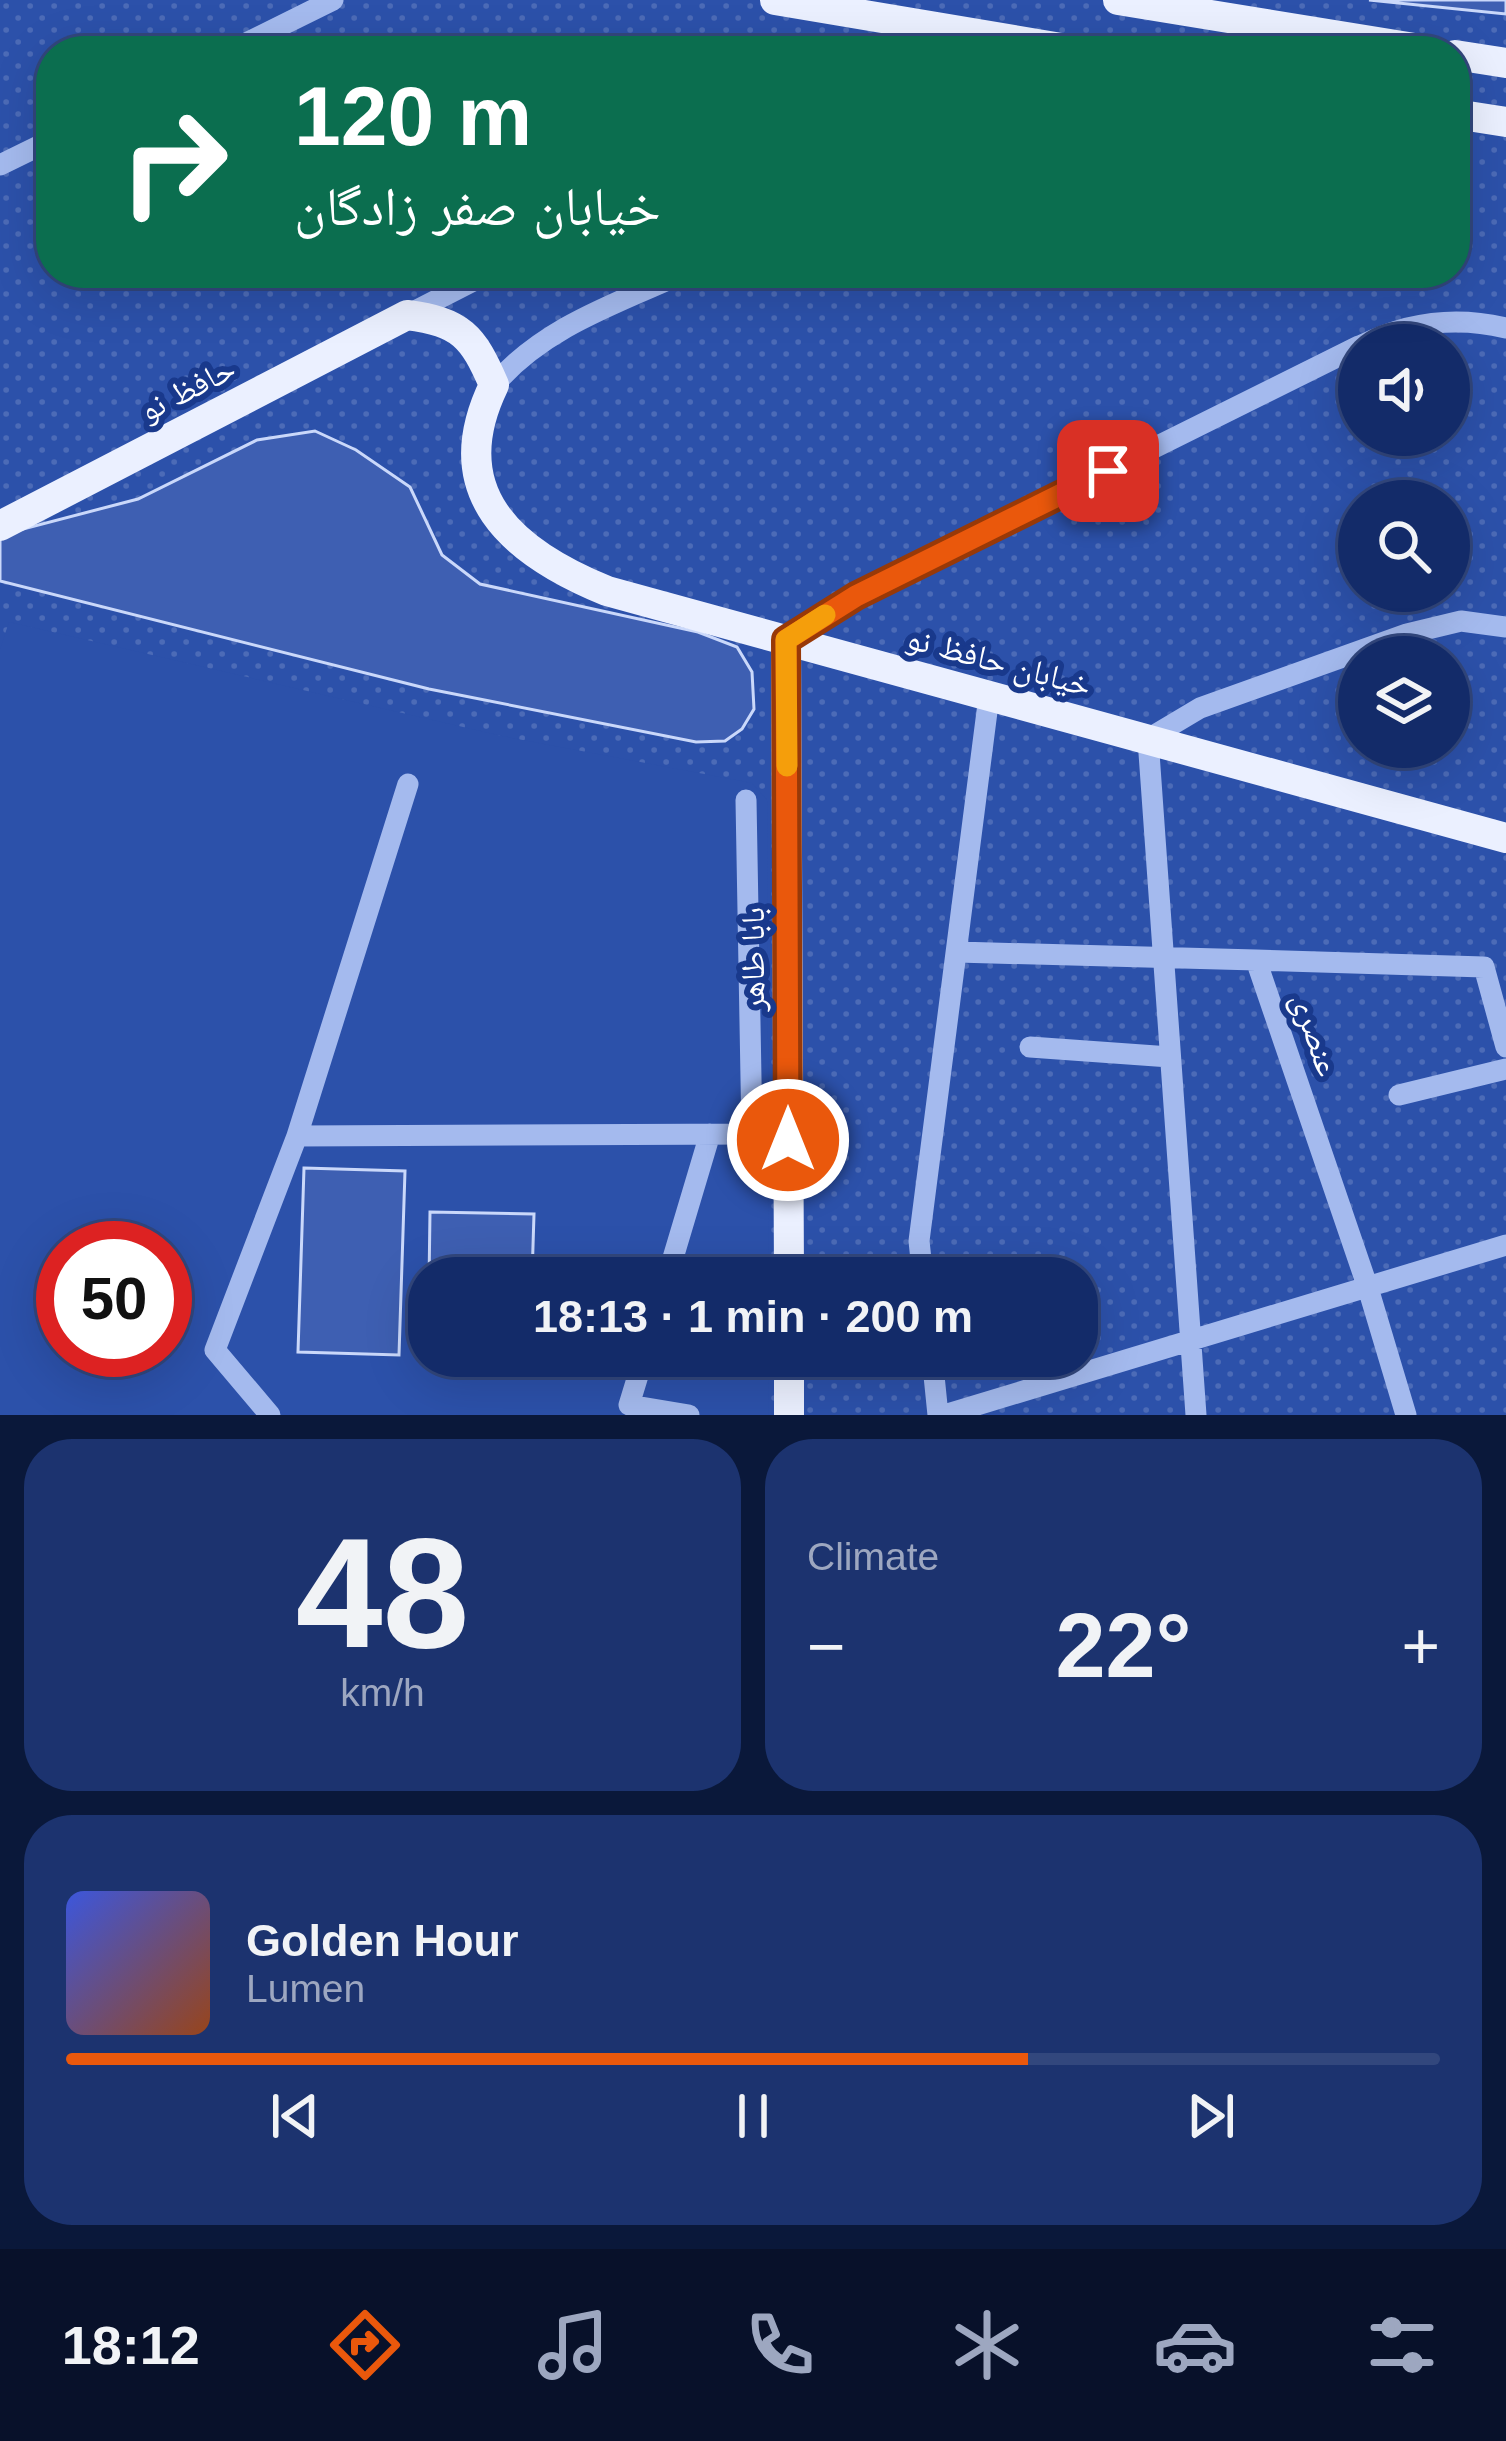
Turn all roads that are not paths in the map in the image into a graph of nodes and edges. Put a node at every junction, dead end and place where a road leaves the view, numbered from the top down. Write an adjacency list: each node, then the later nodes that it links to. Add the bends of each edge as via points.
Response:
1 (333, 0): 5 (street)
2 (775, 0): 4 (main road)
3 (1118, 0): 7 (main road)
4 (862, 7): 6 (main road)
5 (260, 36)
6 (1005, 36)
7 (1340, 36)
8 (1470, 57): 9 (main road)
9 (1506, 63)
10 (1470, 116): 11 (main road)
11 (1506, 122)
12 (36, 147): 13 (street)
13 (0, 165)
14 (460, 288): 16 (street)
15 (650, 288): 20 (street, خیابان حافظ نو, via 562,327)
16 (407, 315): 20 (main road, via 446,320 466,335); 21 (main road, حافظ نو)
17 (1420, 324): 18 (street, via 1474,320)
18 (1506, 328)
19 (1338, 357): 23 (street, via 856,596)
20 (494, 385): 23 (main road, خیابان حافظ نو, via 473,451 497,519 525,548 607,591)
21 (0, 526)
22 (1506, 627): 25 (street, via 1461,621 1407,634 1200,709)
23 (786, 640): 24 (main road, خیابان حافظ نو); 41 (main road, بابا طاهر)
24 (988, 696): 25 (main road, خیابان حافظ نو); 29 (street)
25 (1148, 739): 28 (main road, خیابان حافظ نو); 30 (street)
26 (408, 784): 38 (street)
27 (746, 800): 37 (street, via 752,1134)
28 (1506, 838)
29 (956, 952): 30 (street, عنصری); 42 (street)
30 (1163, 958): 31 (street, عنصری); 34 (street)
31 (1256, 960): 33 (street, via 1484,968); 43 (street, عنصری)
32 (1030, 1047): 34 (street)
33 (1506, 1047)
34 (1170, 1057): 44 (street)
35 (1506, 1069): 36 (street)
36 (1399, 1095)
37 (710, 1134): 38 (street); 40 (street)
38 (297, 1136): 48 (street, via 214,1350)
39 (1506, 1245): 43 (street)
40 (673, 1257)
41 (789, 1257)
42 (921, 1257)
43 (1368, 1288): 44 (street); 53 (street, عنصری)
44 (1189, 1343): 51 (street); 52 (street)
45 (638, 1377): 49 (street, via 629,1405)
46 (789, 1377): 50 (main road)
47 (935, 1377): 51 (street)
48 (270, 1415)
49 (688, 1415)
50 (790, 1415)
51 (941, 1415)
52 (1196, 1415)
53 (1406, 1415)

